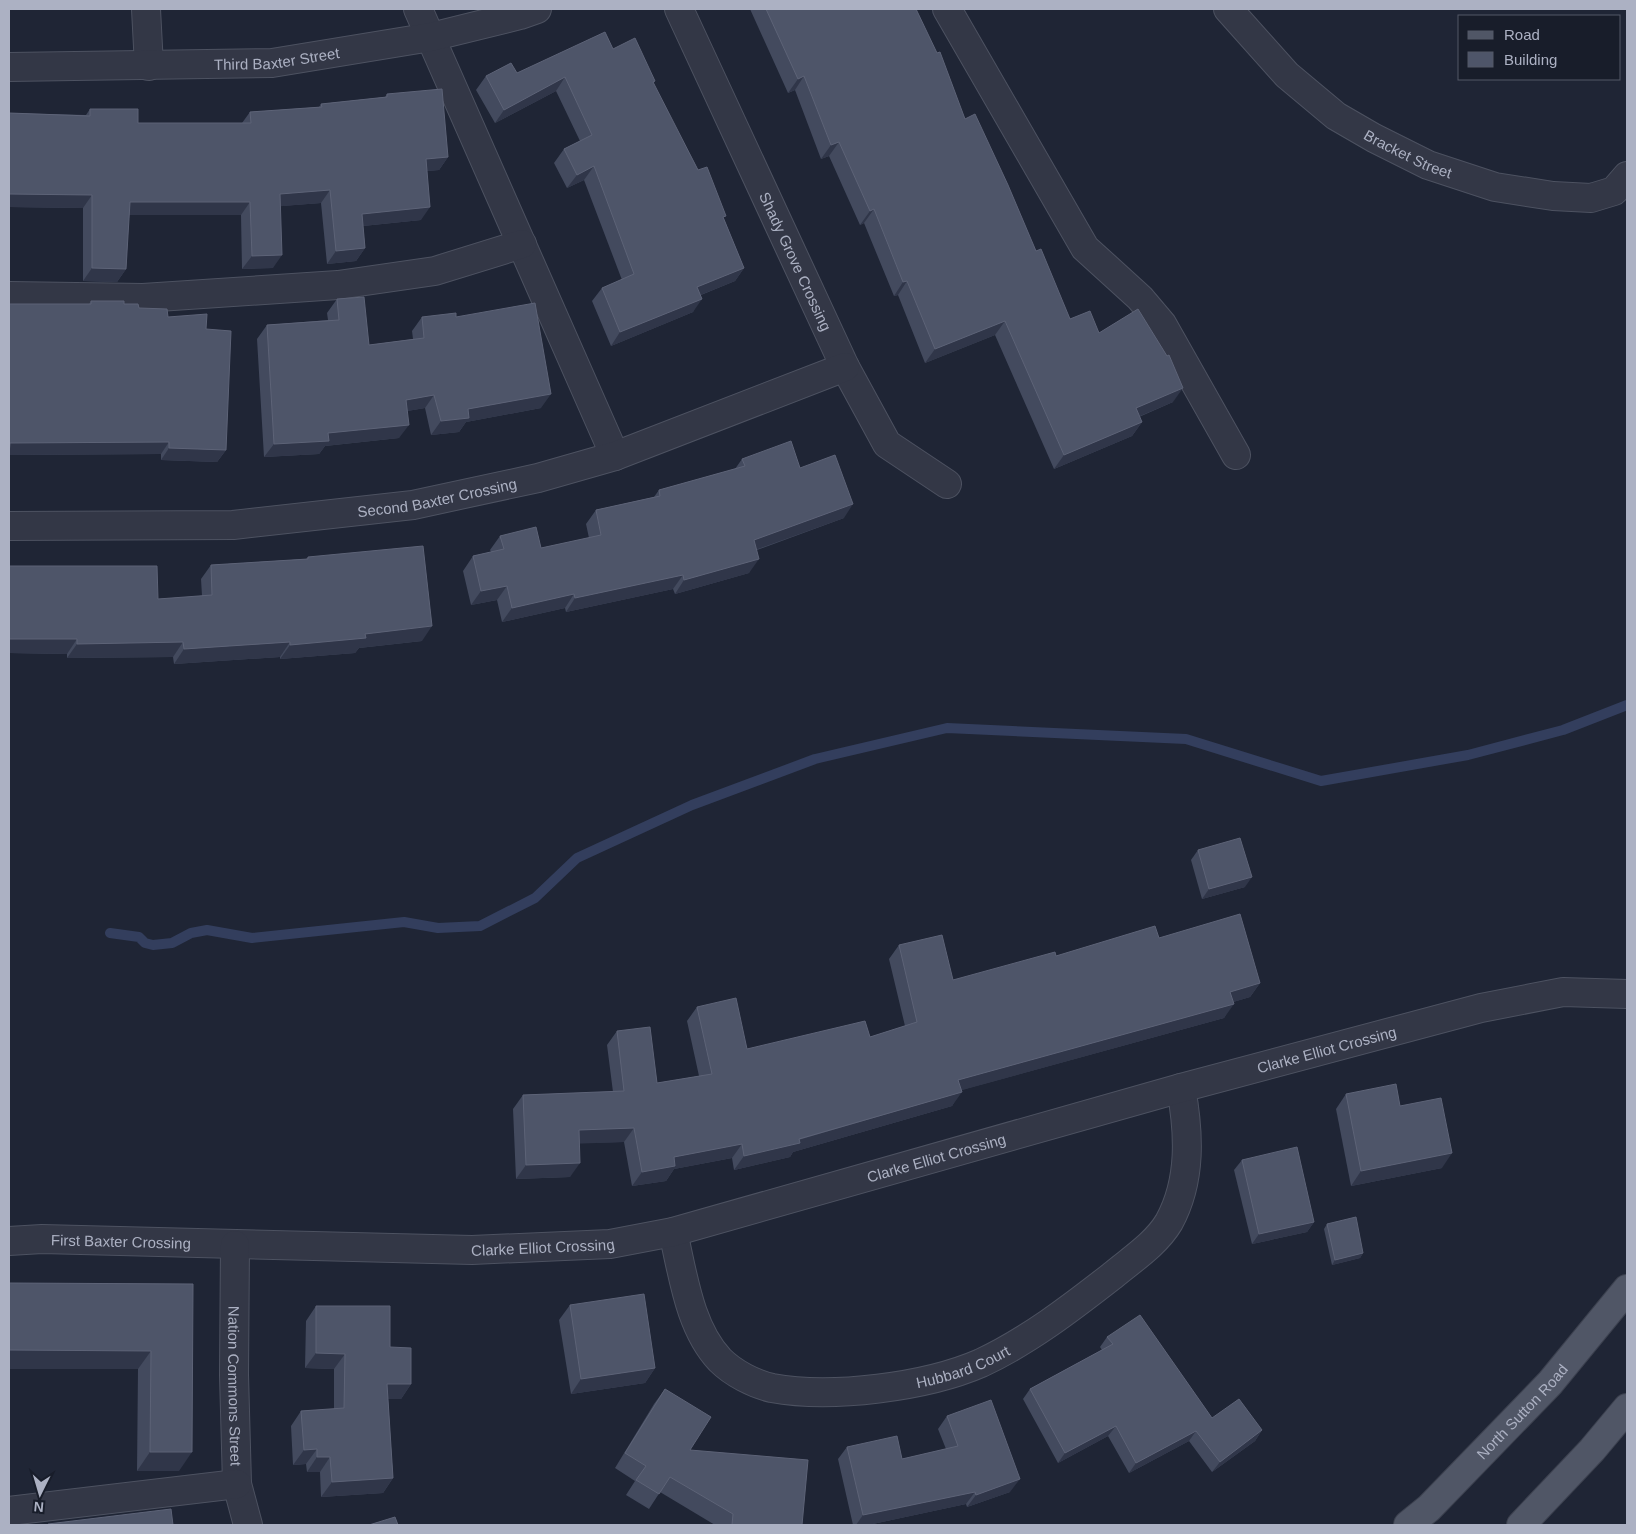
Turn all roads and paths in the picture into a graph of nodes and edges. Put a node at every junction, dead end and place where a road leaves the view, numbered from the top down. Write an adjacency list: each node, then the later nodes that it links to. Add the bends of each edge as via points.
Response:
1 (146, 9): 8 (street)
2 (418, 9): 7 (street)
3 (537, 9): 7 (street, Third Baxter Street)
4 (679, 9): 13 (street, Shady Grove Crossing)
5 (948, 9): 14 (street, via 1085,248 1140,298 1162,324)
6 (1228, 9): 10 (street, Bracket Street, via 1287,75 1336,116 1428,165 1495,186 1553,196 1590,198 1614,192)
7 (430, 37): 8 (street, Third Baxter Street, via 272,63); 11 (street)
8 (149, 66): 9 (street, Third Baxter Street)
9 (9, 67)
10 (1627, 176)
11 (522, 244): 12 (street, via 435,271 338,285 143,298); 15 (street)
12 (9, 296)
13 (845, 367): 15 (street, Second Baxter Crossing); 16 (street, Shady Grove Crossing, via 887,444)
14 (1236, 455)
15 (615, 456): 17 (street, Second Baxter Crossing, via 538,478 413,505 340,514 233,525)
16 (947, 484)
17 (9, 526)
18 (1627, 994): 19 (street, Clarke Elliot Crossing, via 1564,992 1481,1008)
19 (1181, 1088): 20 (street, Clarke Elliot Crossing); 20 (street, Hubbard Court, via 1188,1137 1186,1165 1175,1208 1161,1234 1064,1313 1014,1346 981,1363 938,1378 851,1390 812,1391 772,1388 738,1373 720,1360 695,1318)
20 (673, 1232): 22 (street, Clarke Elliot Crossing, via 610,1244 472,1250)
21 (9, 1241): 22 (street, First Baxter Crossing, via 42,1239)
22 (235, 1245): 25 (street, Nation Commons Street)
23 (1627, 1289): 28 (main road, North Sutton Road, via 1550,1384 1429,1508)
24 (1627, 1408): 29 (main road)
25 (237, 1484): 26 (street); 27 (street, Nation Commons Street)
26 (17, 1516)
27 (248, 1525)
28 (1408, 1525)
29 (1521, 1525)

